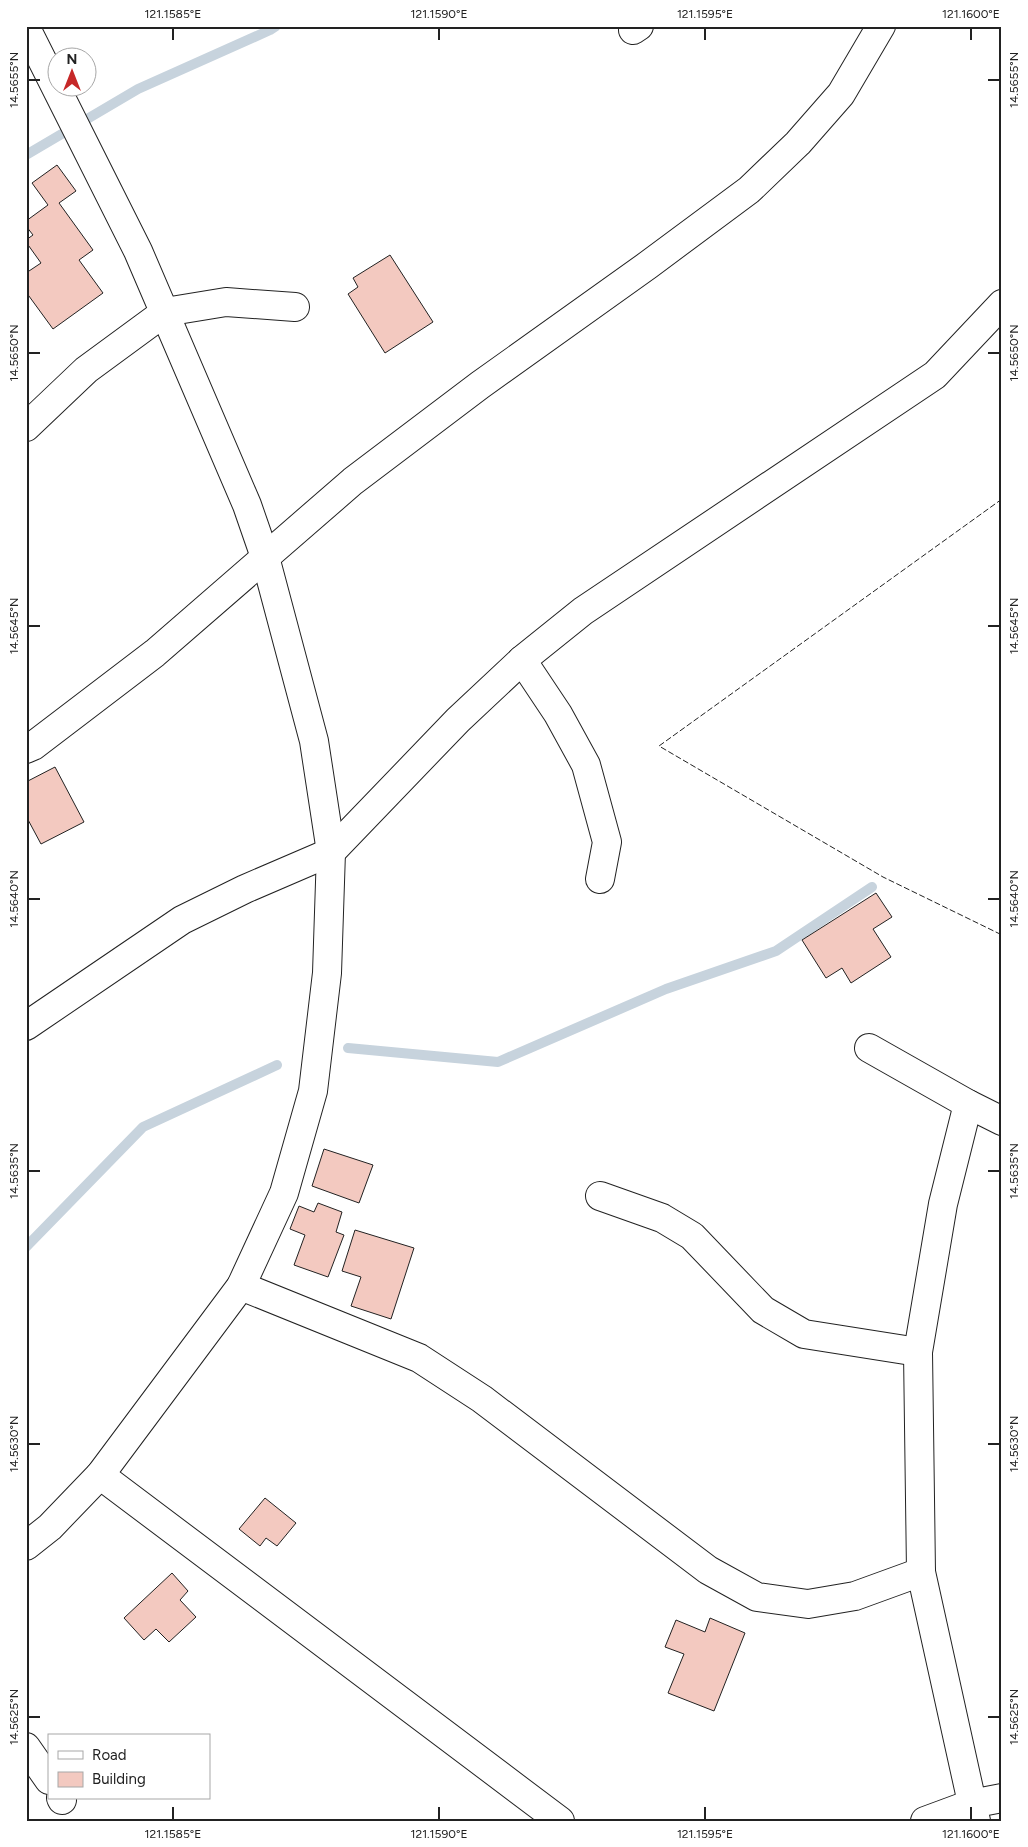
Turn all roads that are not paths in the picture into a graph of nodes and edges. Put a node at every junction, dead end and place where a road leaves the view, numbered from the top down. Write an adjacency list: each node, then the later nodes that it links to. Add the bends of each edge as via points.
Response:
1 (880, 26): 7 (street, via 840,94 798,143 749,190 353,480)
2 (26, 28): 5 (street, via 138,251)
3 (1002, 304): 8 (street, via 935,375 583,611)
4 (295, 307): 5 (street, via 226,302)
5 (165, 312): 6 (street, via 86,370); 7 (street, via 247,504)
6 (26, 427)
7 (265, 558): 9 (street, via 155,653); 10 (street, via 314,741)
8 (522, 660): 10 (street, via 458,720); 11 (street, via 558,714 586,765 607,842)
9 (26, 749)
10 (331, 852): 12 (street, via 182,920); 17 (street, via 326,973 313,1091 284,1193)
11 (600, 880)
12 (26, 1026)
13 (869, 1048): 14 (street)
14 (968, 1104): 15 (street); 18 (street, via 943,1204)
15 (1002, 1120)
16 (600, 1196): 18 (street, via 662,1218 692,1236 764,1310 804,1334)
17 (242, 1286): 19 (street); 21 (street, via 419,1358 482,1399 708,1570 757,1597 808,1604 856,1596)
18 (918, 1352): 21 (street)
19 (100, 1475): 20 (street, via 50,1527); 26 (street)
20 (26, 1546)
21 (921, 1572): 25 (street)
22 (26, 1747): 23 (street)
23 (48, 1780)
24 (1002, 1798): 25 (street)
25 (974, 1812): 27 (street)
26 (560, 1821)
27 (925, 1821)

